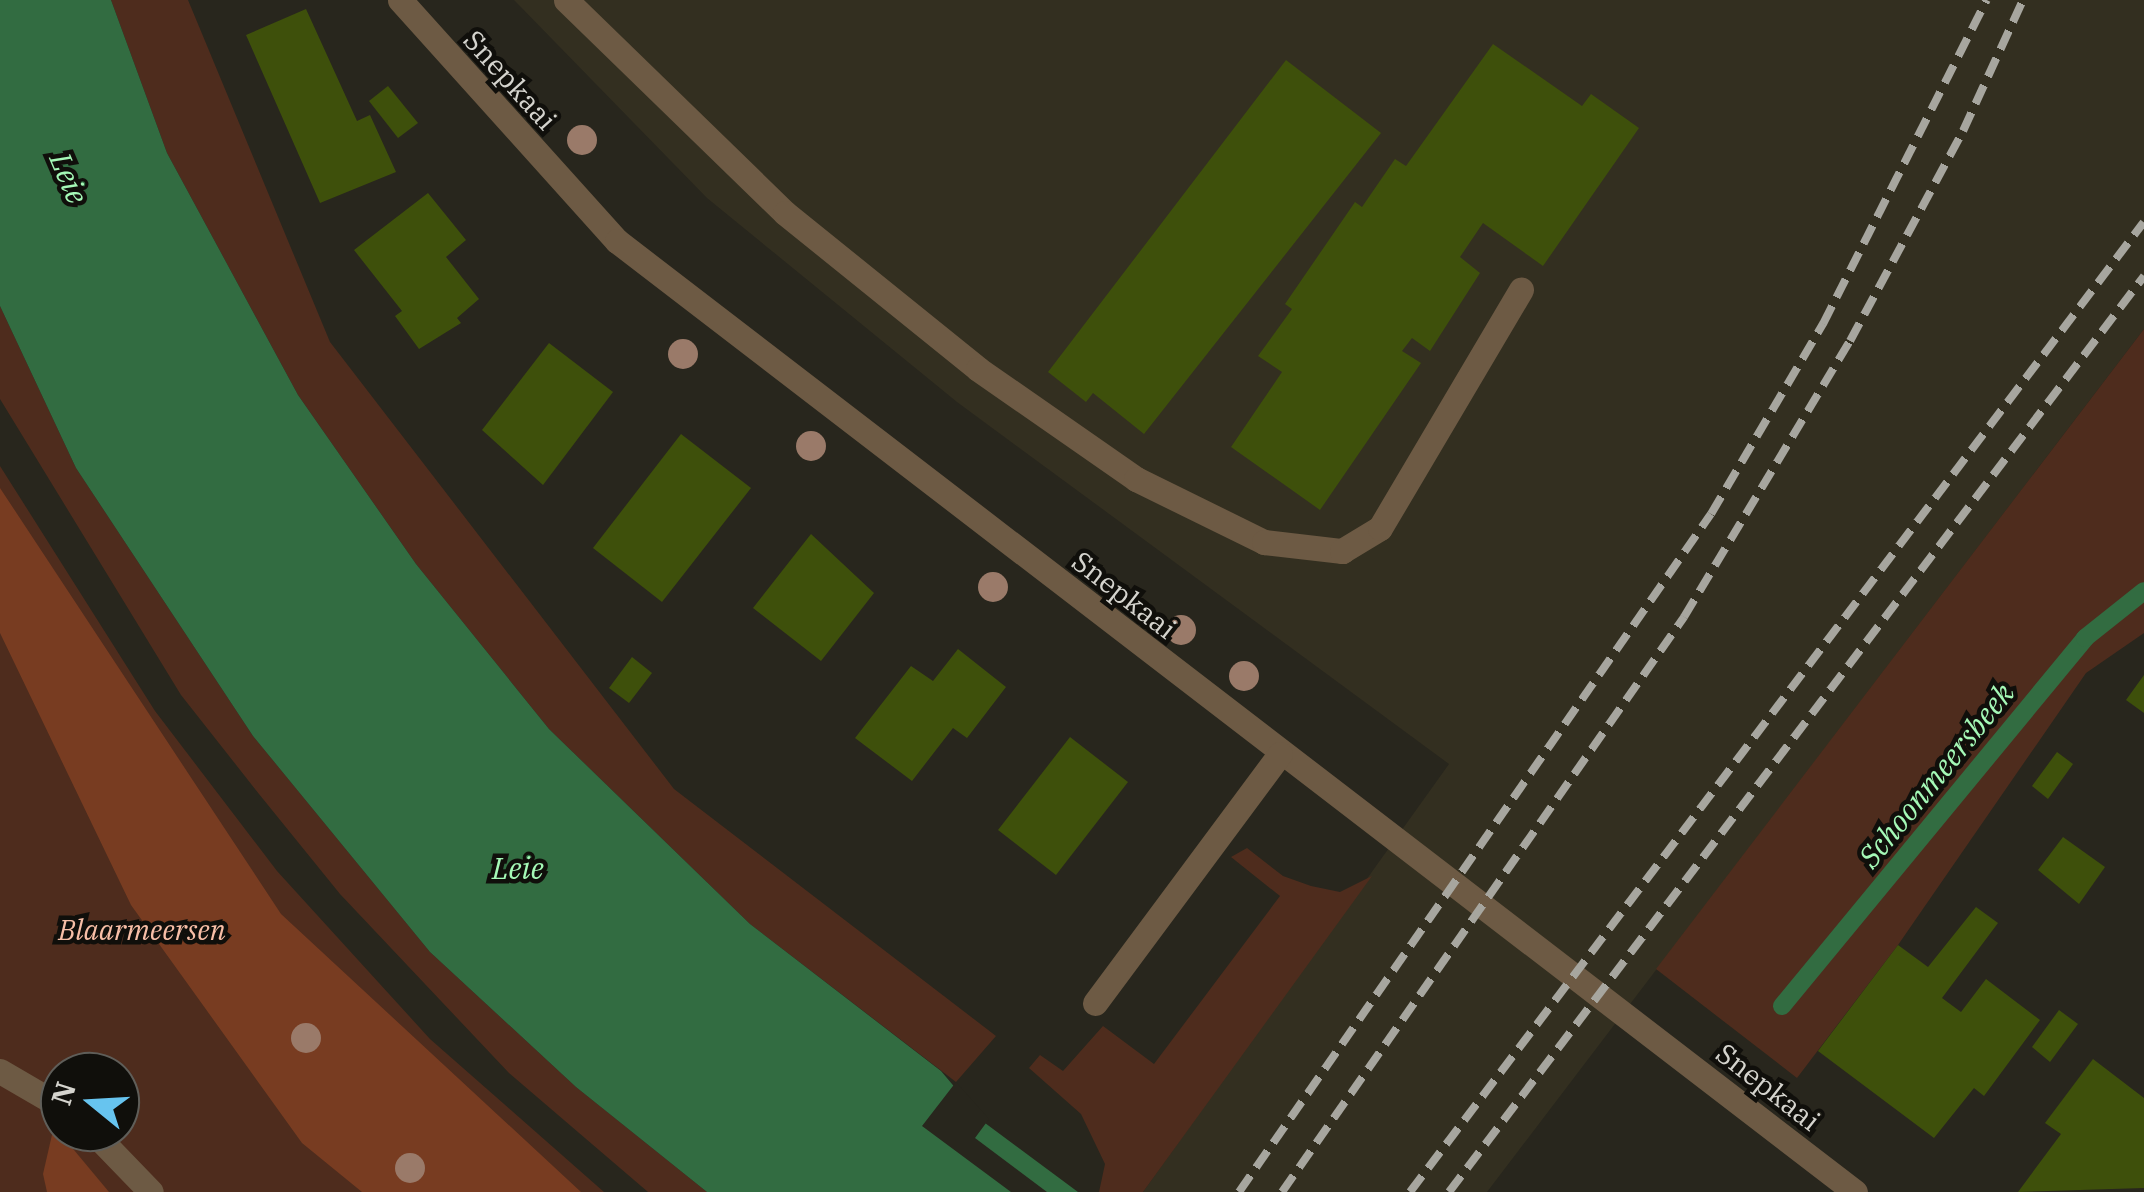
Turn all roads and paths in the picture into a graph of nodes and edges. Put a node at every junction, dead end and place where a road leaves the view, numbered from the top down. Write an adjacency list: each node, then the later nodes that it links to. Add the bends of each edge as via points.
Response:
1 (400, 0): 4 (street, Snepkaai, via 617,241)
2 (566, 0): 3 (street, via 784,212 978,369 1136,479 1264,542 1342,552 1380,528)
3 (1522, 290)
4 (1280, 754): 5 (street); 10 (street, Snepkaai)
5 (1095, 1004)
6 (0, 1071): 7 (street)
7 (40, 1094)
8 (112, 1152): 9 (street)
9 (150, 1192)
10 (1854, 1192)

